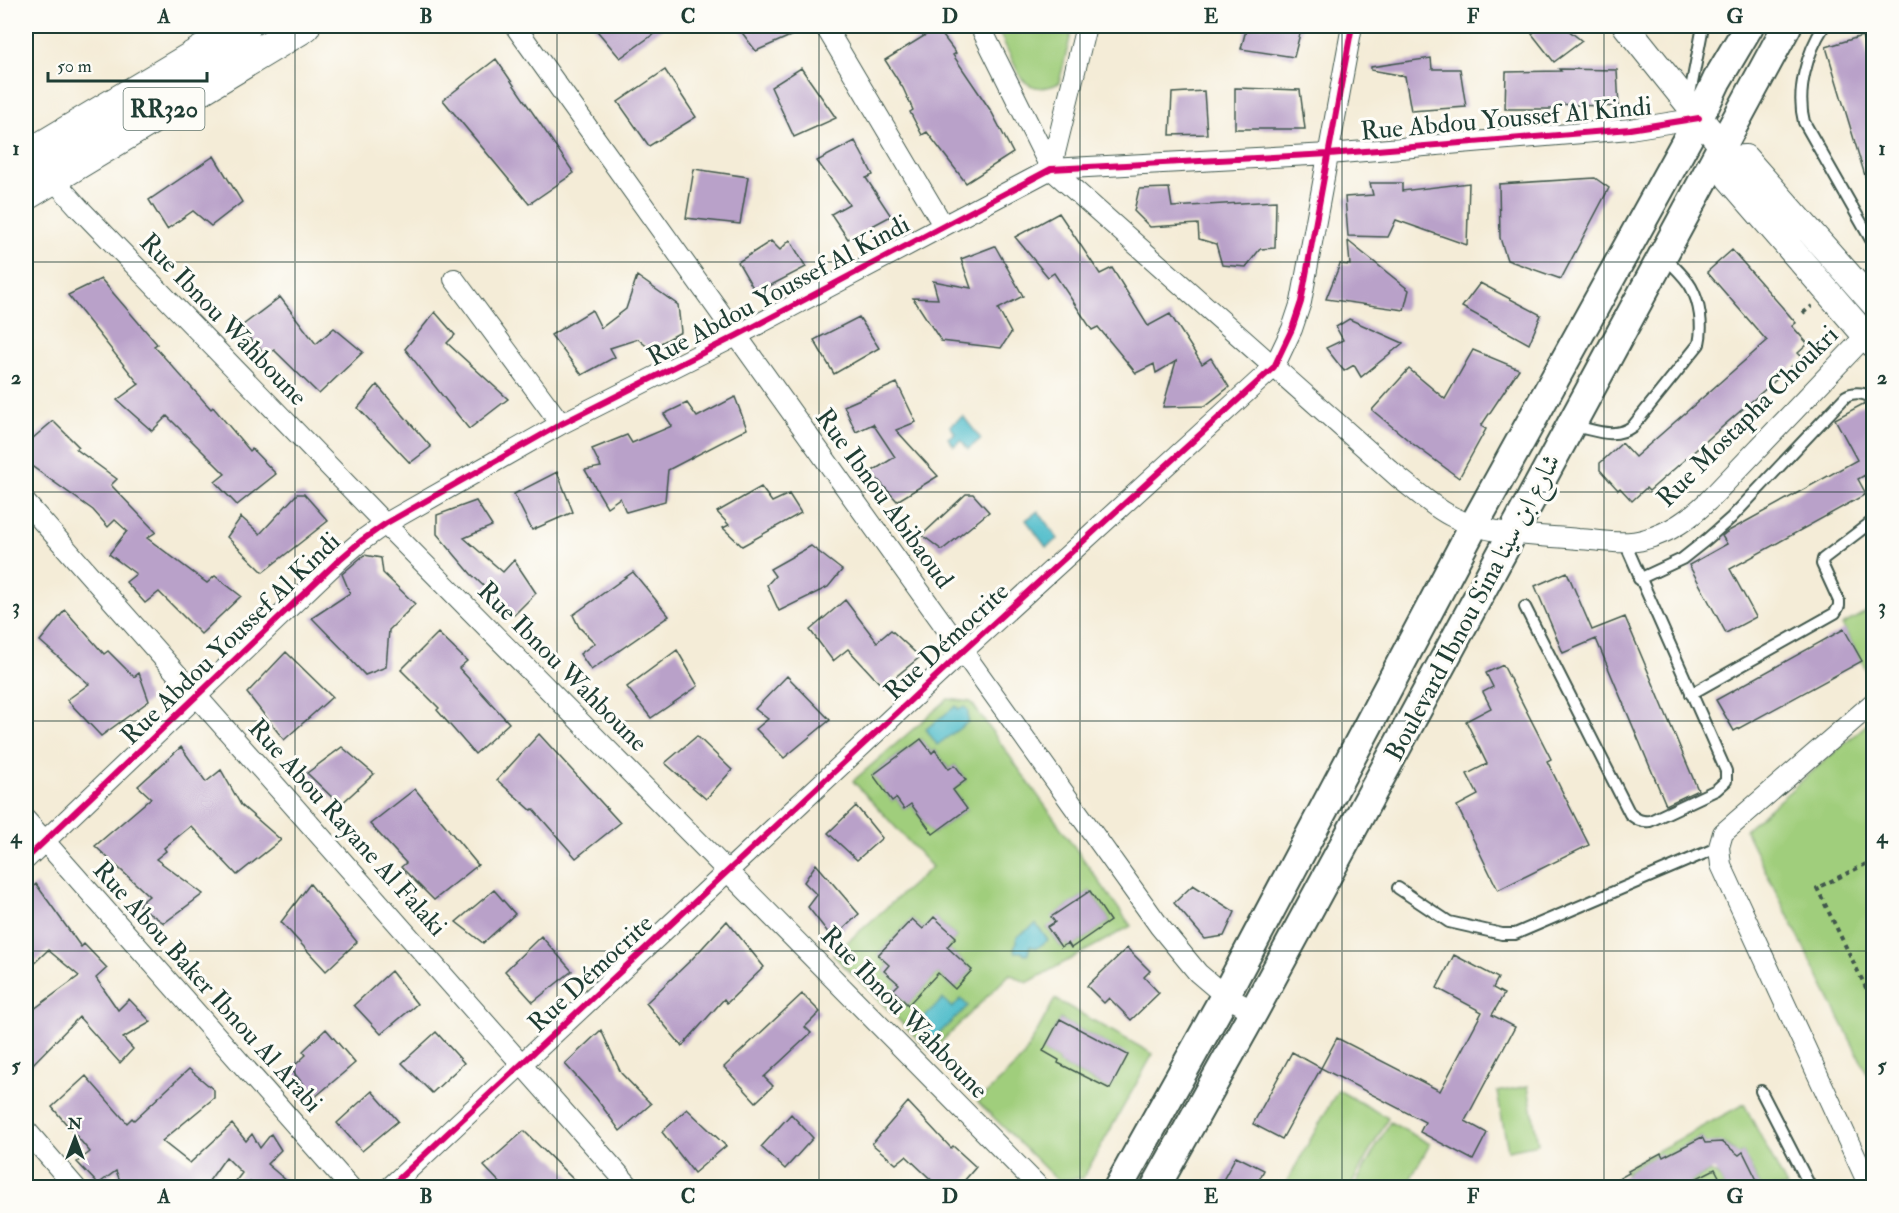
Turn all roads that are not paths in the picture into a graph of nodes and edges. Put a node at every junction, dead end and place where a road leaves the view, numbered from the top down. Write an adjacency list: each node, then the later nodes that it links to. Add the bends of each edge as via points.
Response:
1 (245, 26): 18 (main road, RR320)
2 (304, 26): 20 (main road, RR320)
3 (515, 26): 27 (street, Rue Ibnou Abibaoud)
4 (825, 26): 22 (street)
5 (980, 26): 19 (street)
6 (1086, 26): 19 (street)
7 (1352, 26): 17 (street, Rue Démocrite)
8 (1626, 26): 15 (street)
9 (1703, 26): 15 (lane)
10 (1749, 26): 15 (main road, Boulevard Ibnou Sina شارع ابن سينا)
11 (1787, 26): 16 (main road, Boulevard Ibnou Sina شارع ابن سينا)
12 (1824, 26): 23 (lane, via 1811,50 1800,108 1804,122)
13 (1870, 26): 14 (lane)
14 (1874, 36)
15 (1694, 111): 16 (street); 17 (street, Rue Abdou Youssef Al Kindi, via 1630,129); 36 (main road, Boulevard Ibnou Sina شارع ابن سينا)
16 (1726, 153): 24 (main road, Boulevard Ibnou Sina شارع ابن سينا); 26 (street, via 1745,158); 28 (street, via 1729,178)
17 (1329, 154): 19 (street, Rue Abdou Youssef Al Kindi); 29 (street, Rue Démocrite, via 1301,302)
18 (26, 157)
19 (1052, 169): 22 (street, Rue Abdou Youssef Al Kindi); 29 (street, Rue Mostapha Choukri)
20 (52, 178): 21 (main road, RR320); 35 (street, Rue Ibnou Wahboune)
21 (26, 194)
22 (943, 225): 27 (street, Rue Abdou Youssef Al Kindi)
23 (1874, 245)
24 (1662, 255): 32 (main road, Boulevard Ibnou Sina شارع ابن سينا); 32 (lane, via 1691,285 1700,321 1699,344 1624,433 1614,435)
25 (454, 279): 31 (street)
26 (1874, 304)
27 (736, 336): 31 (street, Rue Abdou Youssef Al Kindi); 41 (street, Rue Ibnou Abibaoud)
28 (1871, 336): 38 (street, Rue Mostapha Choukri, via 1696,512 1672,529)
29 (1274, 368): 36 (street, Rue Mostapha Choukri, via 1399,478 1451,516); 41 (street, Rue Démocrite)
30 (1874, 400): 39 (lane, via 1862,394 1846,396 1715,533 1682,559)
31 (561, 424): 35 (street, Rue Abdou Youssef Al Kindi)
32 (1571, 425): 37 (main road, Boulevard Ibnou Sina شارع ابن سينا)
33 (26, 503): 43 (street, Rue Abou Rayane Al Falaki)
34 (1873, 521): 42 (lane, via 1823,559 1839,602 1835,613)
35 (385, 524): 43 (street, Rue Abdou Youssef Al Kindi, via 340,559); 49 (street, Rue Ibnou Wahboune)
36 (1474, 525): 37 (street, Rue Mostapha Choukri); 51 (main road, Boulevard Ibnou Sina شارع ابن سينا)
37 (1512, 533): 38 (street, Rue Mostapha Choukri); 52 (main road, Boulevard Ibnou Sina شارع ابن سينا)
38 (1624, 543): 39 (lane)
39 (1639, 579): 42 (lane)
40 (1525, 607): 42 (lane, via 1630,814 1643,822 1716,790 1726,781 1726,771)
41 (962, 652): 49 (street, Rue Démocrite); 51 (street, Rue Ibnou Abibaoud, via 1171,943)
42 (1691, 694)
43 (197, 697): 46 (street, Rue Abdou Youssef Al Kindi); 53 (street, Rue Abou Rayane Al Falaki)
44 (1874, 702): 47 (street, via 1723,833)
45 (26, 820): 46 (street, Rue Abou Baker Ibnou Al Arabi)
46 (44, 842): 48 (street, Rue Abdou Youssef Al Kindi); 57 (street, Rue Abou Baker Ibnou Al Arabi)
47 (1719, 847): 50 (lane, via 1515,934 1449,922); 64 (street, via 1721,865)
48 (26, 859)
49 (729, 870): 53 (street, Rue Démocrite); 60 (street, Rue Ibnou Wahboune)
50 (1398, 888)
51 (1225, 996): 52 (street, Rue Ibnou Abibaoud); 61 (main road, Boulevard Ibnou Sina شارع ابن سينا)
52 (1254, 1011): 62 (main road, Boulevard Ibnou Sina شارع ابن سينا)
53 (521, 1063): 58 (street, Rue Démocrite); 59 (street, Rue Abou Rayane Al Falaki)
54 (1761, 1091): 63 (lane)
55 (26, 1130): 56 (street)
56 (76, 1188)
57 (351, 1188)
58 (389, 1188)
59 (631, 1188)
60 (1040, 1188)
61 (1118, 1188)
62 (1155, 1188)
63 (1811, 1188)
64 (1870, 1188)

